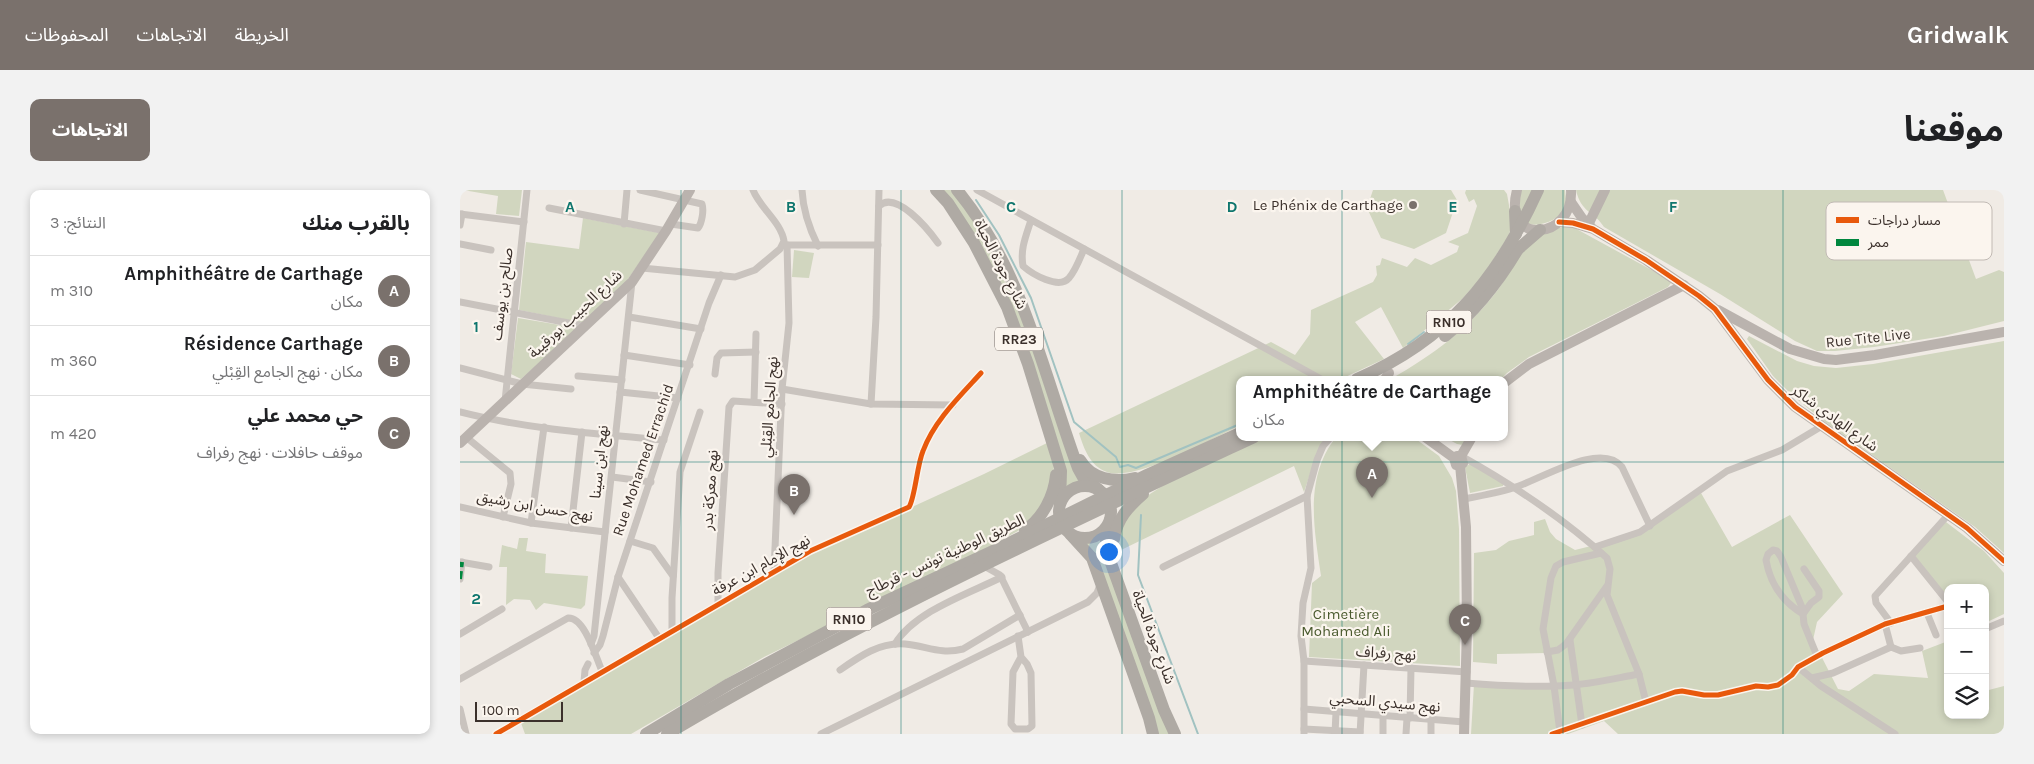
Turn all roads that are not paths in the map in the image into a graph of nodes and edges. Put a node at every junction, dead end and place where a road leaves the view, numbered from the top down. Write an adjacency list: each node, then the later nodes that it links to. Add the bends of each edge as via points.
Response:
1 (527, 190): 24 (street, صالح بن يوسف)
2 (628, 190): 26 (street)
3 (640, 190): 16 (street)
4 (753, 190): 33 (street, نهج الجامع القِبْلي, via 780,229)
5 (802, 190): 35 (street, via 809,226)
6 (879, 190): 20 (street)
7 (936, 190): 88 (highway, شارع جودة الحياة / RR23, via 974,243 1006,307 1028,364)
8 (977, 190): 23 (street)
9 (1508, 190): 18 (street)
10 (1538, 190): 30 (highway, RN10)
11 (1548, 190): 30 (highway, RN10)
12 (1571, 190): 19 (street)
13 (1605, 190): 28 (street)
14 (961, 191): 87 (highway, شارع جودة الحياة / RR23, via 1021,300)
15 (893, 194): 20 (street, via 884,198)
16 (687, 195): 29 (street, شارع الحبيب بورقيبة); 29 (street, via 702,204 700,226)
17 (904, 199): 31 (street)
18 (1516, 200): 30 (highway)
19 (1571, 202): 25 (street); 28 (street)
20 (879, 206): 34 (street)
21 (549, 208): 26 (street)
22 (461, 214): 24 (street); 27 (street)
23 (1031, 220): 37 (street); 37 (street, via 1022,248 1023,266 1042,278 1054,281 1069,278)
24 (524, 222): 44 (street, صالح بن يوسف)
25 (1559, 222): 28 (street); 30 (street, via 1550,228)
26 (624, 224): 29 (street)
27 (460, 225)
28 (1589, 227): 41 (street, شارع الهادي شاكر)
29 (668, 228): 38 (street, شارع الحبيب بورقيبة)
30 (1527, 230): 58 (highway, RN10, via 1449,322 1411,351); 59 (highway, RN10, via 1493,287 1456,328)
31 (938, 243)
32 (460, 244): 36 (street)
33 (785, 245): 35 (street); 39 (street, via 755,270 735,277); 65 (street, نهج الجامع القِبْلي, via 789,323)
34 (878, 245): 35 (street); 71 (street)
35 (818, 246)
36 (492, 250)
37 (1084, 250): 57 (street)
38 (642, 268): 39 (street); 40 (street, شارع الحبيب بورقيبة)
39 (721, 276): 47 (street, Rue Mohamed Errachid)
40 (632, 282): 45 (street, نهج ابن سينا); 46 (street, شارع الحبيب بورقيبة)
41 (1684, 285): 43 (street, شارع الهادي شاكر); 62 (street, via 1529,364)
42 (460, 302): 44 (street)
43 (1715, 309): 48 (street, Rue Tite Live, via 1790,348 1836,360); 76 (street, شارع الهادي شاكر, via 1779,392)
44 (514, 312): 46 (street); 60 (street, صالح بن يوسف)
45 (628, 317): 47 (street); 51 (street, نهج ابن سينا)
46 (584, 326): 63 (street, شارع الحبيب بورقيبة)
47 (701, 329): 52 (street, Rue Mohamed Errachid)
48 (2004, 332)
49 (756, 334): 50 (street)
50 (756, 352): 55 (street, via 721,353); 69 (street)
51 (624, 355): 52 (street); 61 (street, نهج ابن سينا)
52 (690, 365): 67 (street, Rue Mohamed Errachid)
53 (460, 368): 60 (street)
54 (981, 373): 72 (street, نهج الإمام ابن عرفة)
55 (715, 374)
56 (578, 376): 61 (street)
57 (1315, 376)
58 (1363, 376)
59 (1386, 376)
60 (506, 379): 63 (street); 68 (street, صالح بن يوسف)
61 (622, 380): 66 (street, نهج ابن سينا)
62 (1508, 380)
63 (522, 384): 64 (street); 68 (street, شارع الحبيب بورقيبة)
64 (571, 389)
65 (782, 389): 70 (street, نهج الجامع القِبْلي); 71 (street)
66 (620, 392): 67 (street); 80 (street, نهج ابن سينا)
67 (678, 398): 82 (street, Rue Mohamed Errachid)
68 (504, 401): 75 (street, شارع الحبيب بورقيبة)
69 (754, 402): 70 (street, نهج معركة بدر); 129 (street, نهج معركة بدر, via 733,401 729,407)
70 (782, 404): 120 (street, نهج الجامع القِبْلي)
71 (871, 404): 72 (street)
72 (953, 405): 120 (street, نهج الإمام ابن عرفة, via 923,450 909,507 810,551)
73 (460, 412): 75 (street)
74 (700, 412): 121 (street, via 680,472)
75 (485, 419): 77 (street); 81 (street, شارع الحبيب بورقيبة)
76 (1822, 426): 99 (street, شارع الهادي شاكر); 104 (street, via 1782,450 1727,471)
77 (544, 427): 78 (street); 102 (street)
78 (582, 432): 80 (street); 105 (street)
79 (1236, 435): 91 (highway, الطريق الوطنية تونس - قرطاج / RN10)
80 (616, 436): 82 (street); 90 (street, نهج ابن سينا)
81 (463, 440): 100 (street, via 510,473)
82 (664, 440): 92 (street, Rue Mohamed Errachid)
83 (1244, 441): 91 (highway, الطريق الوطنية تونس - قرطاج / RN10)
84 (1327, 441): 95 (street, via 1317,460)
85 (1431, 441): 89 (street)
86 (1470, 441): 89 (street)
87 (1073, 450): 91 (highway, via 1086,468 1104,478); 94 (highway, شارع جودة الحياة / RR23, via 1080,473)
88 (1056, 455): 97 (highway, شارع جودة الحياة / RR23, via 1061,470); 111 (highway, via 1055,484 1038,518)
89 (1460, 459): 93 (street); 96 (street)
90 (612, 477): 92 (street); 106 (street, نهج ابن سينا)
91 (1151, 479): 94 (highway, الطريق الوطنية تونس - قرطاج / RN10); 125 (highway, via 1116,527 1113,548)
92 (651, 482): 108 (street, Rue Mohamed Errachid)
93 (1514, 488): 96 (street); 104 (street, via 1580,462 1598,458 1612,460 1622,468); 110 (street)
94 (1105, 496): 97 (highway, via 1087,485 1074,488); 101 (highway, شارع جودة الحياة); 103 (highway, الطريق الوطنية تونس - قرطاج / RN10)
95 (1308, 496): 116 (street); 156 (street, via 1311,568 1303,603 1301,636)
96 (1464, 499): 164 (street)
97 (1060, 502): 103 (highway, شارع جودة الحياة)
98 (460, 507): 100 (street, نهج حسن ابن رشيق)
99 (1949, 514): 112 (street); 113 (street, شارع الهادي شاكر, via 1981,538)
100 (504, 517): 102 (street, نهج حسن ابن رشيق)
101 (1110, 520): 103 (highway, via 1106,528 1093,537 1078,537); 125 (highway, شارع جودة الحياة, via 1107,552)
102 (531, 523): 105 (street, نهج حسن ابن رشيق)
103 (1064, 526): 107 (highway, الطريق الوطنية تونس - قرطاج / RN10); 109 (highway); 111 (highway, الطريق الوطنية تونس - قرطاج / RN10)
104 (1650, 526): 110 (street)
105 (571, 528): 106 (street, نهج حسن ابن رشيق)
106 (605, 532): 146 (street, نهج ابن سينا)
107 (1051, 533): 109 (highway); 118 (highway, الطريق الوطنية تونس - قرطاج / RN10)
108 (630, 541): 121 (street, via 652,548); 122 (street, Rue Mohamed Errachid)
109 (1080, 543): 124 (highway, via 1092,558)
110 (1598, 550): 126 (street, via 1609,564); 151 (street, via 1556,566 1544,622)
111 (991, 552): 186 (highway, الطريق الوطنية تونس - قرطاج / RN10, via 778,656)
112 (1911, 556): 127 (street); 137 (street, via 1875,596)
113 (2004, 561)
114 (461, 562): 117 (street); 123 (street)
115 (984, 566): 118 (highway, الطريق الوطنية تونس - قرطاج / RN10); 118 (street); 187 (highway, الطريق الوطنية تونس - قرطاج / RN10, via 783,667)
116 (1163, 566)
117 (489, 567)
118 (1003, 568): 135 (street); 147 (street, via 928,613 903,632)
119 (1804, 569): 133 (street, via 1819,595)
120 (774, 571): 129 (street, نهج الإمام ابن عرفة)
121 (673, 576): 139 (street)
122 (618, 577): 144 (street); 152 (street, Rue Mohamed Errachid, via 603,636)
123 (460, 579)
124 (1100, 582): 128 (street, via 1097,593); 131 (highway)
125 (1118, 583): 190 (highway, شارع جودة الحياة)
126 (1607, 585): 145 (street); 163 (street, via 1608,599)
127 (1944, 599)
128 (1088, 602): 131 (street, via 1099,601); 140 (street)
129 (718, 603): 139 (street, نهج الإمام ابن عرفة)
130 (1944, 606): 134 (street)
131 (1109, 608): 189 (highway)
132 (502, 609): 141 (street)
133 (1803, 613): 133 (street, via 1781,557 1773,550 1766,560 1771,576 1785,601); 153 (street)
134 (1927, 613): 137 (street); 142 (street)
135 (1020, 615): 140 (street); 150 (street)
136 (2004, 621): 138 (street)
137 (1888, 624): 148 (street); 153 (street)
138 (1989, 627)
139 (672, 630): 144 (street, نهج الإمام ابن عرفة)
140 (1028, 632): 143 (street)
141 (460, 634)
142 (1936, 635)
143 (1018, 636): 154 (street); 155 (street)
144 (659, 638): 162 (street, نهج الإمام ابن عرفة)
145 (1570, 640): 151 (street, via 1563,648); 168 (street)
146 (591, 644): 152 (street); 166 (street, via 578,620 568,618)
147 (895, 644): 150 (street, via 936,651); 161 (street, via 871,649)
148 (1891, 647): 149 (street, via 1901,651); 165 (street, via 1827,675)
149 (1920, 648)
150 (963, 649): 155 (street)
151 (1547, 652): 169 (street)
152 (594, 653): 162 (street)
153 (1817, 656): 159 (street)
154 (1020, 657): 154 (street, via 1014,672 1011,724 1015,729 1028,729 1032,726 1031,673)
155 (968, 661): 188 (street)
156 (1304, 661): 158 (street, نهج رفراف); 172 (street)
157 (588, 664): 167 (street)
158 (1364, 665): 160 (street, نهج رفراف); 174 (street)
159 (1798, 667): 165 (street); 170 (street, via 1792,675 1773,686 1756,686 1718,695 1675,692)
160 (1411, 668): 164 (street, نهج رفراف); 176 (street)
161 (840, 670)
162 (602, 671): 167 (street, نهج الإمام ابن عرفة)
163 (1639, 674): 168 (street, نهج رفراف); 170 (street)
164 (1466, 677): 169 (street, نهج رفراف, via 1506,686); 178 (street)
165 (1812, 678): 196 (street)
166 (460, 679)
167 (584, 682): 185 (street, نهج الإمام ابن عرفة)
168 (1576, 685): 169 (street, نهج رفراف); 179 (street)
169 (1554, 686): 183 (street)
170 (1646, 702): 179 (street)
171 (460, 709): 184 (street)
172 (1304, 709): 173 (street, نهج سيدي السحبي); 180 (street)
173 (1336, 712): 174 (street, نهج سيدي السحبي); 181 (street)
174 (1361, 714): 175 (street, نهج سيدي السحبي); 182 (street)
175 (1383, 716): 176 (street, نهج سيدي السحبي); 191 (street)
176 (1408, 718): 177 (street, نهج سيدي السحبي); 192 (street)
177 (1431, 720): 178 (street, نهج سيدي السحبي); 193 (street)
178 (1463, 721): 194 (street); 195 (street)
179 (1582, 725): 183 (street)
180 (1304, 731): 181 (street)
181 (1335, 732): 182 (street)
182 (1360, 733)
183 (1556, 733)
184 (466, 734)
185 (496, 734)
186 (646, 734)
187 (667, 734)
188 (821, 734)
189 (1153, 734)
190 (1175, 734)
191 (1382, 734)
192 (1406, 734)
193 (1431, 734)
194 (1459, 734)
195 (1464, 734)
196 (1895, 734)

